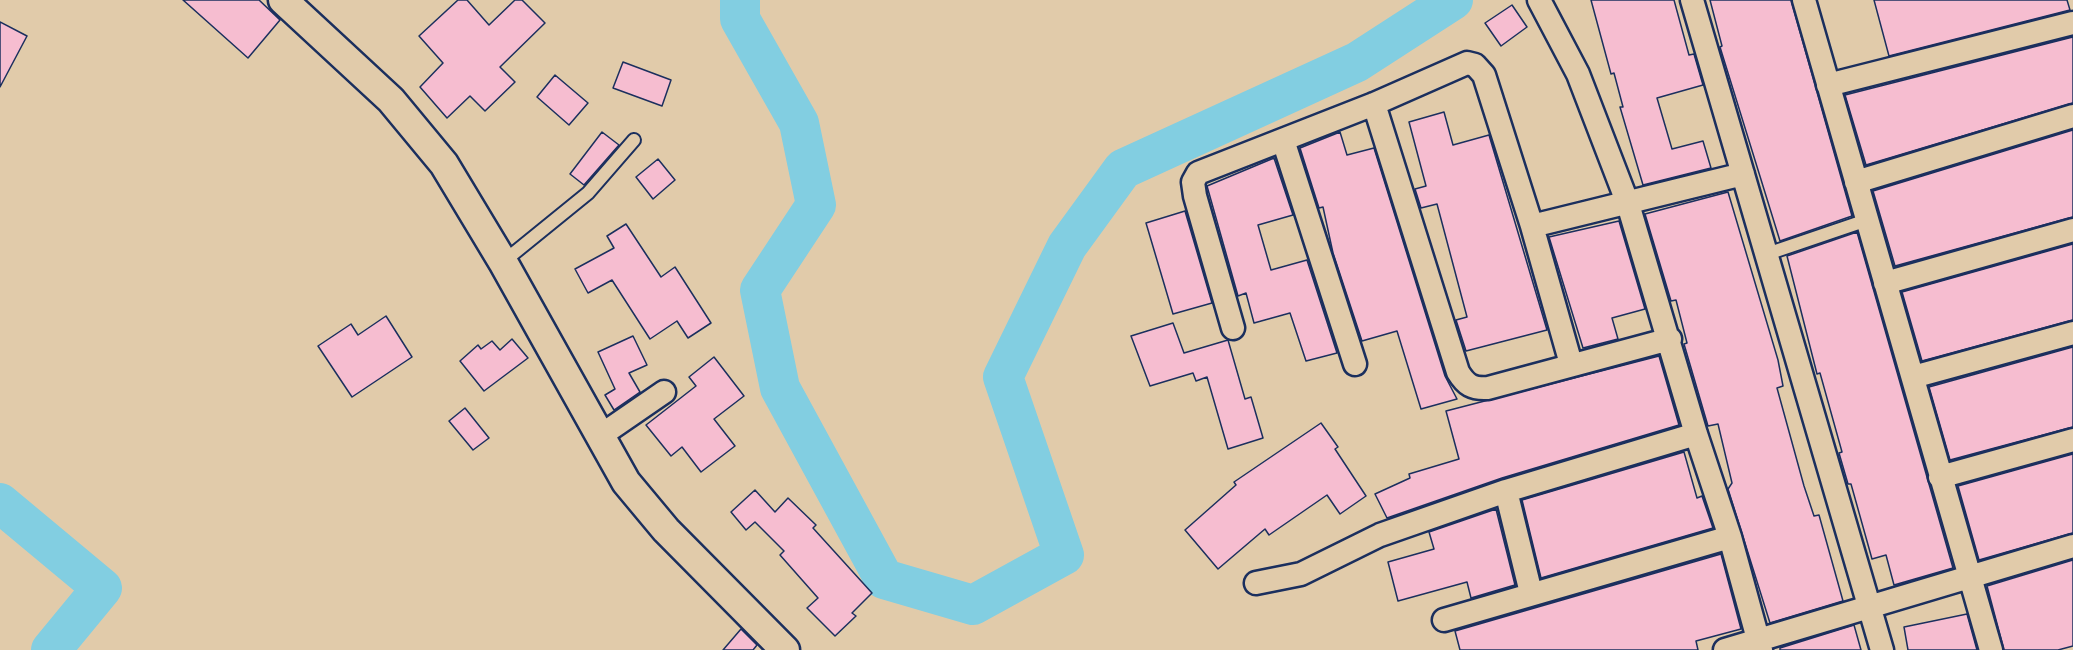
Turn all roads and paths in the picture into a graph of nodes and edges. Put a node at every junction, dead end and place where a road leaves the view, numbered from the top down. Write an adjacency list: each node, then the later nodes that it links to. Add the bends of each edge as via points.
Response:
1 (283, 0): 18 (street, via 413,125 444,164)
2 (1539, 0): 13 (street, via 1578,74)
3 (1692, 0): 11 (street)
4 (1804, 0): 6 (street)
5 (2073, 22): 6 (street)
6 (1828, 85): 12 (street)
7 (1374, 104): 10 (street); 15 (street, via 1456,67 1475,65 1484,75); 24 (street, via 1458,372 1465,383 1475,389 1488,388)
8 (2073, 116): 12 (street)
9 (634, 140): 18 (lane, via 588,193)
10 (1283, 140): 20 (street, via 1207,167 1193,182); 23 (street)
11 (1743, 174): 13 (street); 17 (street)
12 (1856, 182): 14 (street)
13 (1628, 204): 15 (street); 22 (street)
14 (1867, 220): 17 (lane); 19 (street)
15 (1532, 226): 24 (street)
16 (2073, 230): 19 (street)
17 (1767, 255): 37 (street)
18 (503, 262): 28 (street)
19 (1885, 283): 25 (street)
20 (1233, 328)
21 (2073, 333): 25 (street)
22 (1670, 339): 24 (street); 27 (street)
23 (1355, 364)
24 (1571, 364)
25 (1913, 377): 30 (street)
26 (664, 392): 28 (street)
27 (1696, 435): 31 (street); 32 (street)
28 (600, 436): 40 (street, via 648,511)
29 (2073, 440): 30 (street)
30 (1940, 477): 34 (street)
31 (1506, 491): 35 (street, via 1380,536 1301,574); 36 (street)
32 (1731, 537): 36 (street); 39 (street)
33 (2073, 546): 34 (street)
34 (1970, 577): 37 (street); 43 (street)
35 (1256, 583)
36 (1531, 593): 38 (street)
37 (1870, 608): 39 (street); 42 (street)
38 (1444, 620)
39 (1760, 646): 41 (street)
40 (785, 650)
41 (1725, 650)
42 (1882, 650)
43 (1991, 650)

